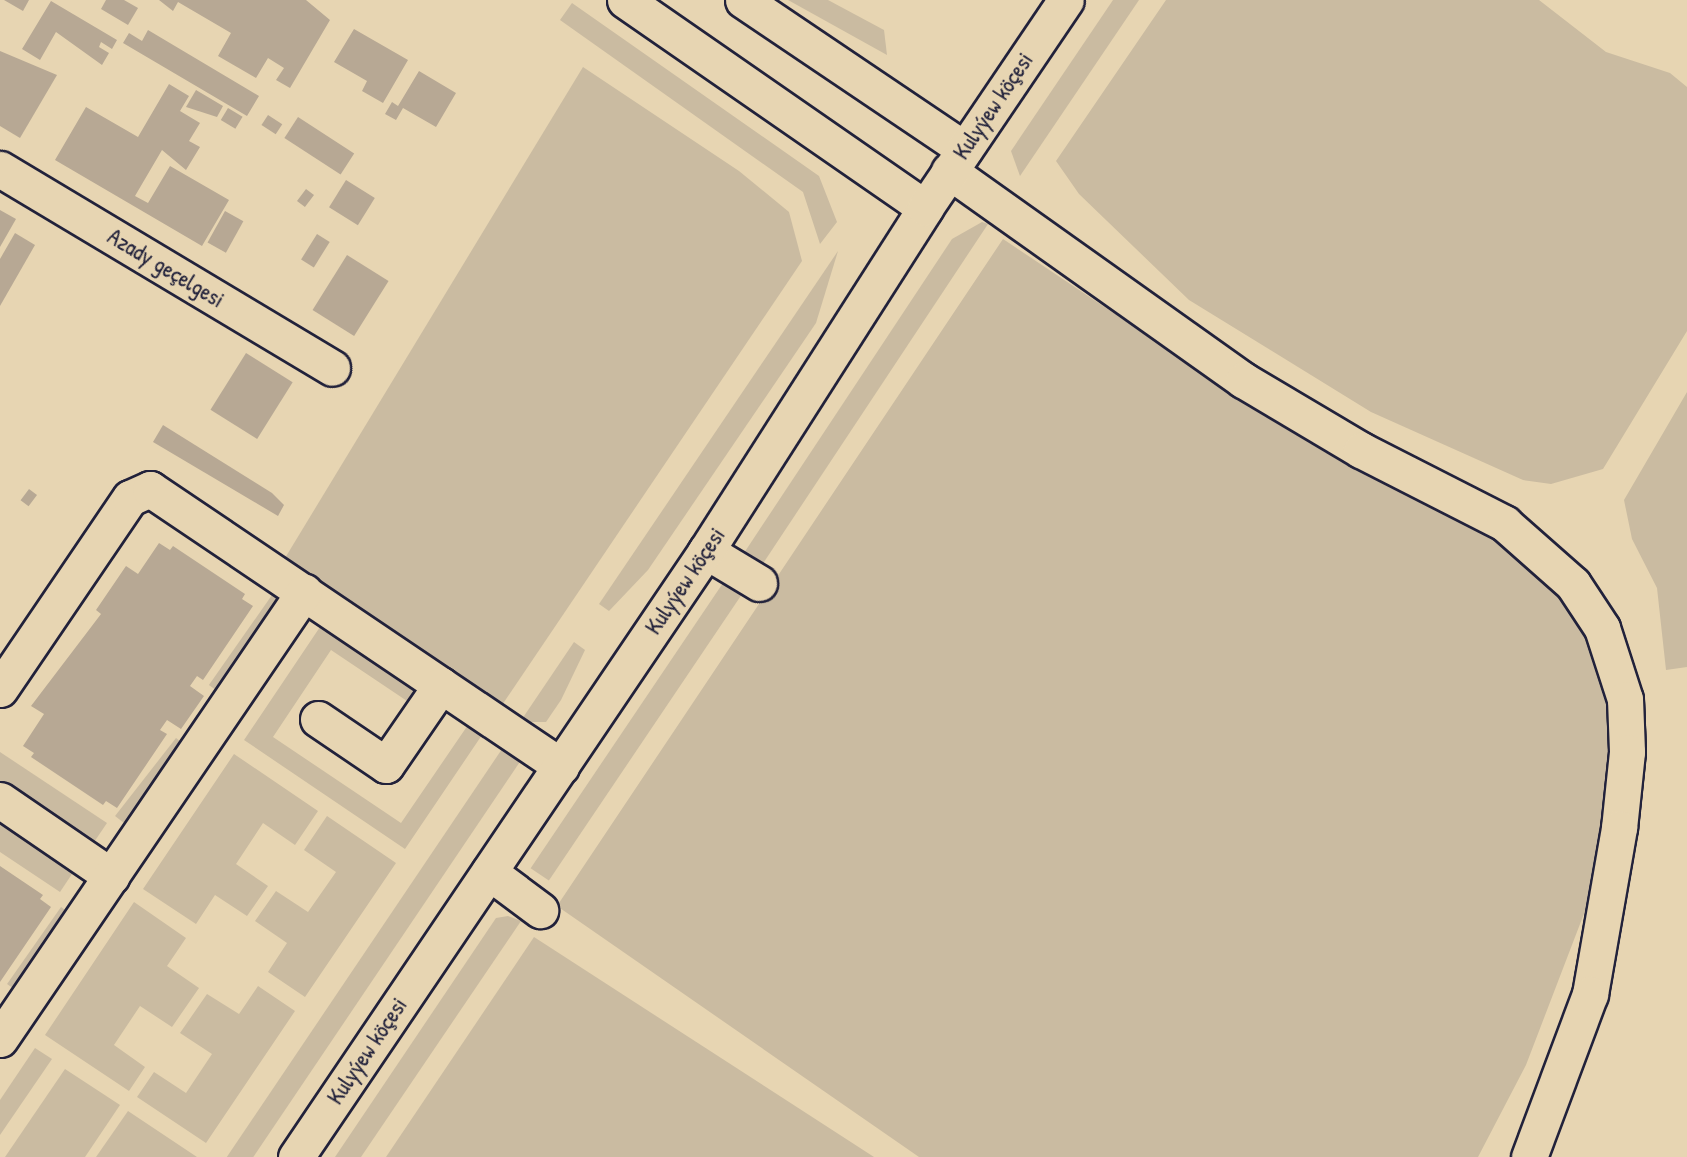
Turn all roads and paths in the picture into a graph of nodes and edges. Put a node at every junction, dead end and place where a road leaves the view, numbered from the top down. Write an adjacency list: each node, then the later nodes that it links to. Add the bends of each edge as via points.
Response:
1 (625, 0): 6 (street)
2 (743, 0): 4 (street)
3 (1066, 0): 4 (street, Kulyýew köçesi)
4 (957, 160): 6 (street, Kulyýew köçesi); 21 (street, via 1243,380 1361,450 1504,523 1573,584 1602,628 1625,699 1627,752 1619,828 1590,995)
5 (0, 169): 7 (street, Azady geçelgesi)
6 (925, 208): 8 (street, Kulyýew köçesi)
7 (332, 368)
8 (706, 551): 9 (street); 14 (street, Kulyýew köçesi)
9 (759, 583)
10 (304, 592): 11 (street); 12 (street, via 157,493 143,489 130,498); 17 (street)
11 (441, 685): 13 (street, via 386,765); 14 (street)
12 (0, 689)
13 (318, 719)
14 (561, 766): 16 (street, Kulyýew köçesi)
15 (0, 800): 17 (street)
16 (489, 872): 18 (street); 20 (street, Kulyýew köçesi)
17 (111, 876): 19 (street)
18 (540, 910)
19 (0, 1039)
20 (296, 1157)
21 (1529, 1157)

